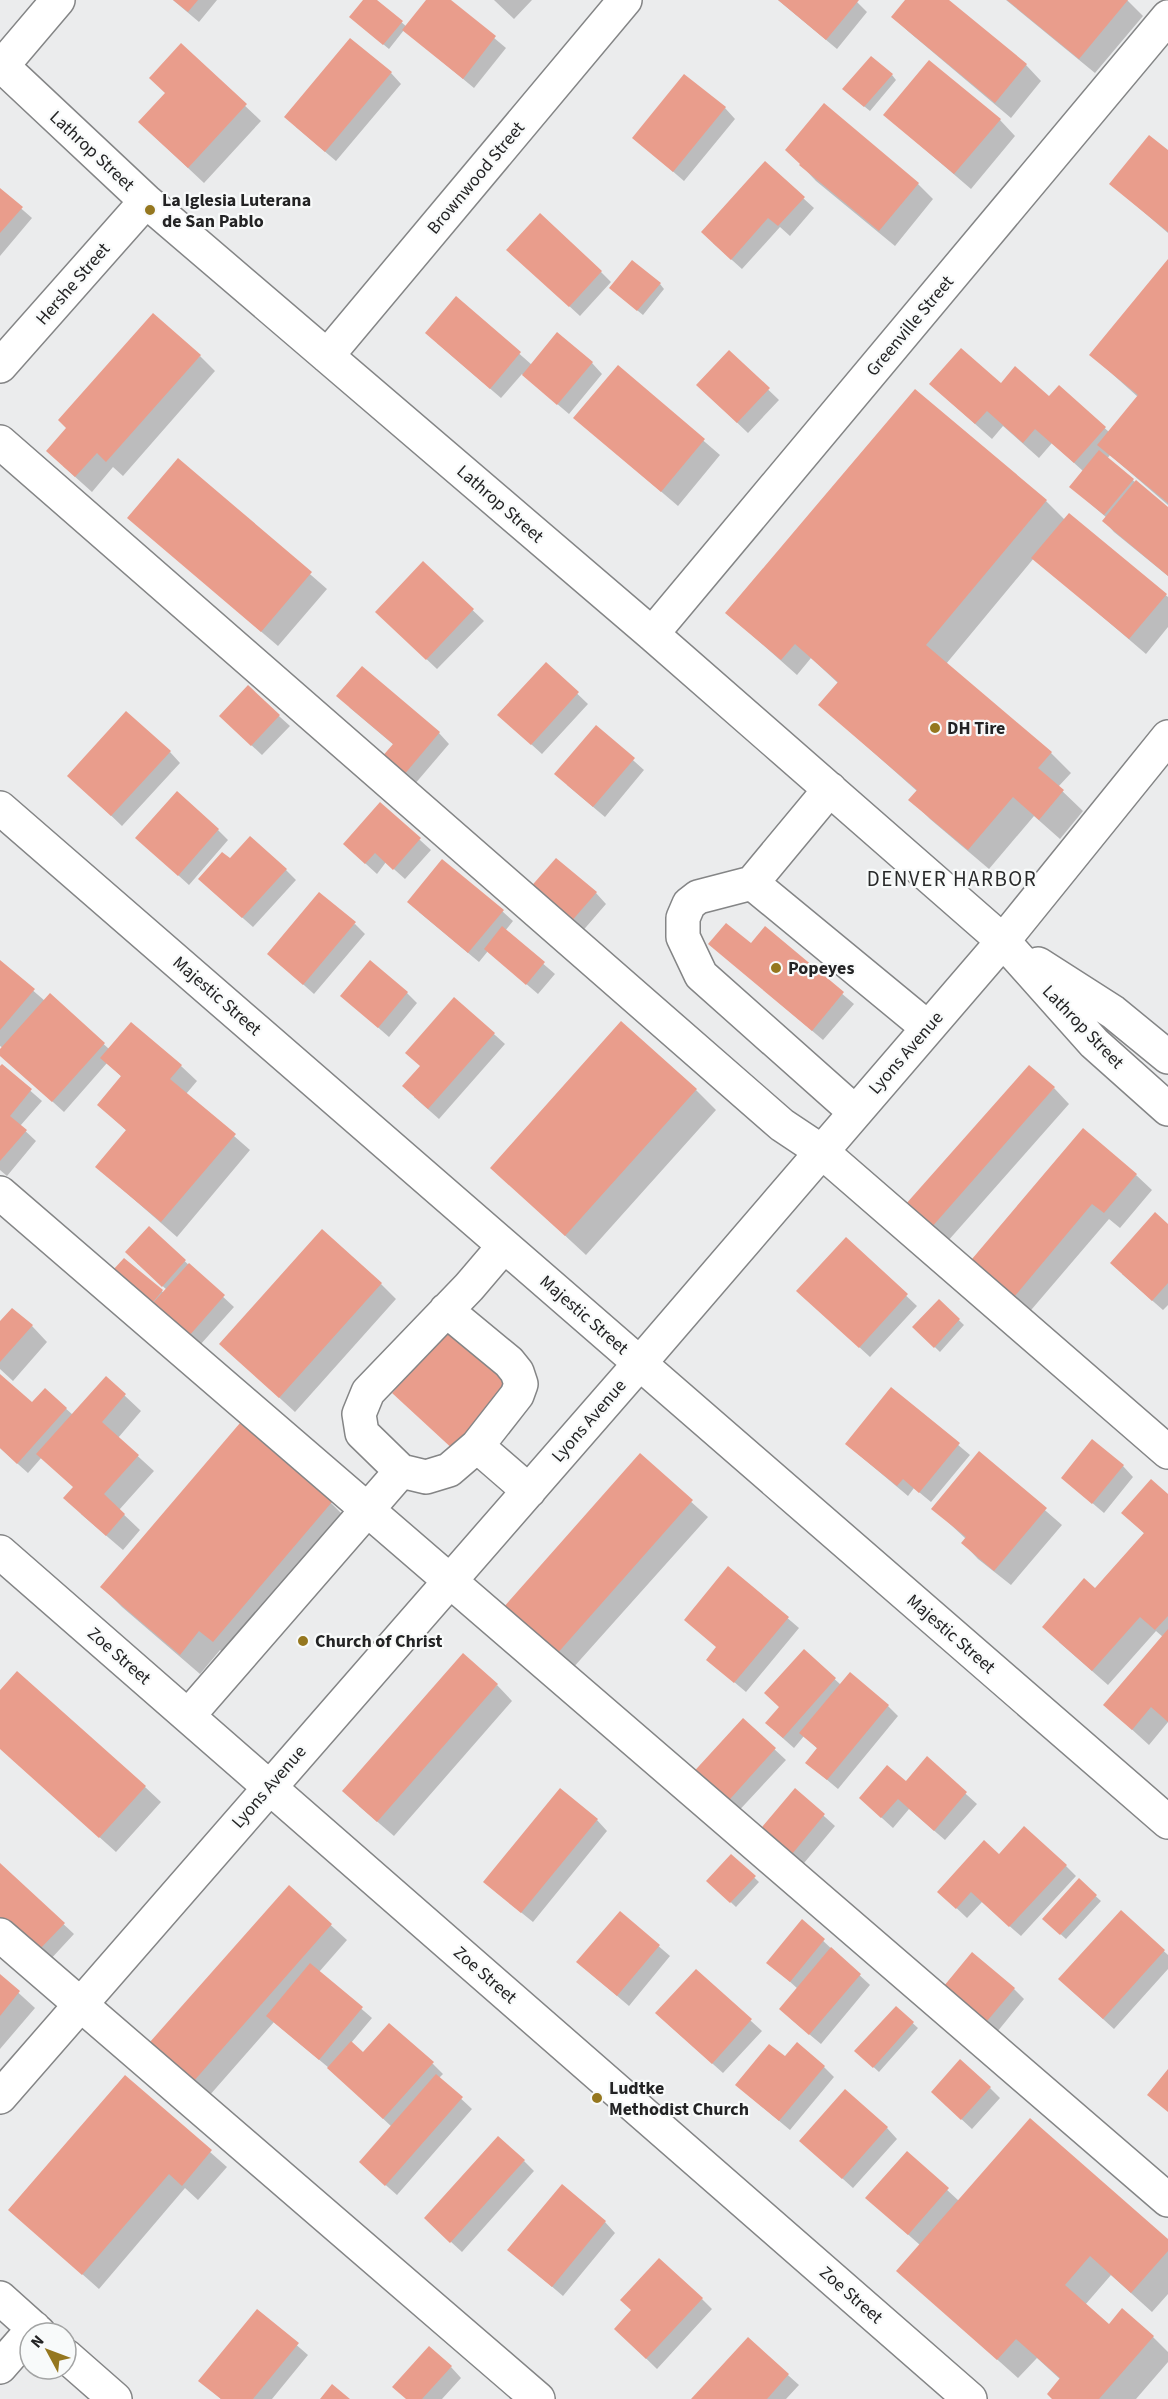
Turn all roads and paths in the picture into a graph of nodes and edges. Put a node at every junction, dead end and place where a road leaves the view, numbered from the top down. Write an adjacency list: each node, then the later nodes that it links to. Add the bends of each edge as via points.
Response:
1 (58, 0): 4 (street)
2 (625, 0): 6 (street, Brownwood Street)
3 (1168, 17): 9 (street, Greenville Street)
4 (1, 65): 5 (street, Lathrop Street)
5 (146, 201): 6 (street, Lathrop Street); 7 (street, Hershe Street)
6 (327, 356): 9 (street, Lathrop Street)
7 (0, 366)
8 (0, 442): 19 (street, via 782,1125)
9 (652, 634): 11 (street, Lathrop Street)
10 (1168, 737): 14 (street, Lyons Avenue)
11 (830, 789): 13 (street); 14 (street, Lathrop Street)
12 (0, 808): 21 (street, Majestic Street)
13 (752, 883): 15 (street); 18 (street, via 698,897 689,904 682,918 683,938 691,958 701,975)
14 (1003, 941): 15 (street, Lyons Avenue); 16 (street, Lathrop Street, via 1113,1012); 17 (street, Lathrop Street, via 1094,1043)
15 (928, 1028): 18 (street, Lyons Avenue)
16 (1168, 1057)
17 (1168, 1109)
18 (855, 1112): 19 (street, Lyons Avenue)
19 (820, 1151): 23 (street, Lyons Avenue); 25 (street)
20 (0, 1193): 28 (street)
21 (504, 1246): 22 (street); 23 (street, Majestic Street)
22 (446, 1310): 24 (street, via 509,1362 521,1384 517,1395); 26 (street, via 368,1392 359,1414 362,1433)
23 (640, 1363): 27 (street, Lyons Avenue); 33 (street, Majestic Street)
24 (477, 1446): 26 (street, via 449,1470 426,1477); 27 (street)
25 (1168, 1452)
26 (401, 1471): 28 (street)
27 (529, 1491): 30 (street, Lyons Avenue)
28 (368, 1508): 30 (street); 31 (street)
29 (0, 1552): 31 (street, Zoe Street)
30 (451, 1580): 32 (street, Lyons Avenue); 37 (street)
31 (188, 1716): 32 (street, Zoe Street)
32 (268, 1786): 35 (street, Lyons Avenue); 45 (street, Zoe Street)
33 (1168, 1822)
34 (0, 1935): 35 (street)
35 (81, 2005): 36 (street, Lyons Avenue); 44 (street)
36 (0, 2097)
37 (1168, 2200)
38 (0, 2298): 39 (street)
39 (26, 2321)
40 (18, 2349): 41 (street)
41 (0, 2367)
42 (78, 2367): 43 (street)
43 (115, 2399)
44 (538, 2399)
45 (970, 2399)

